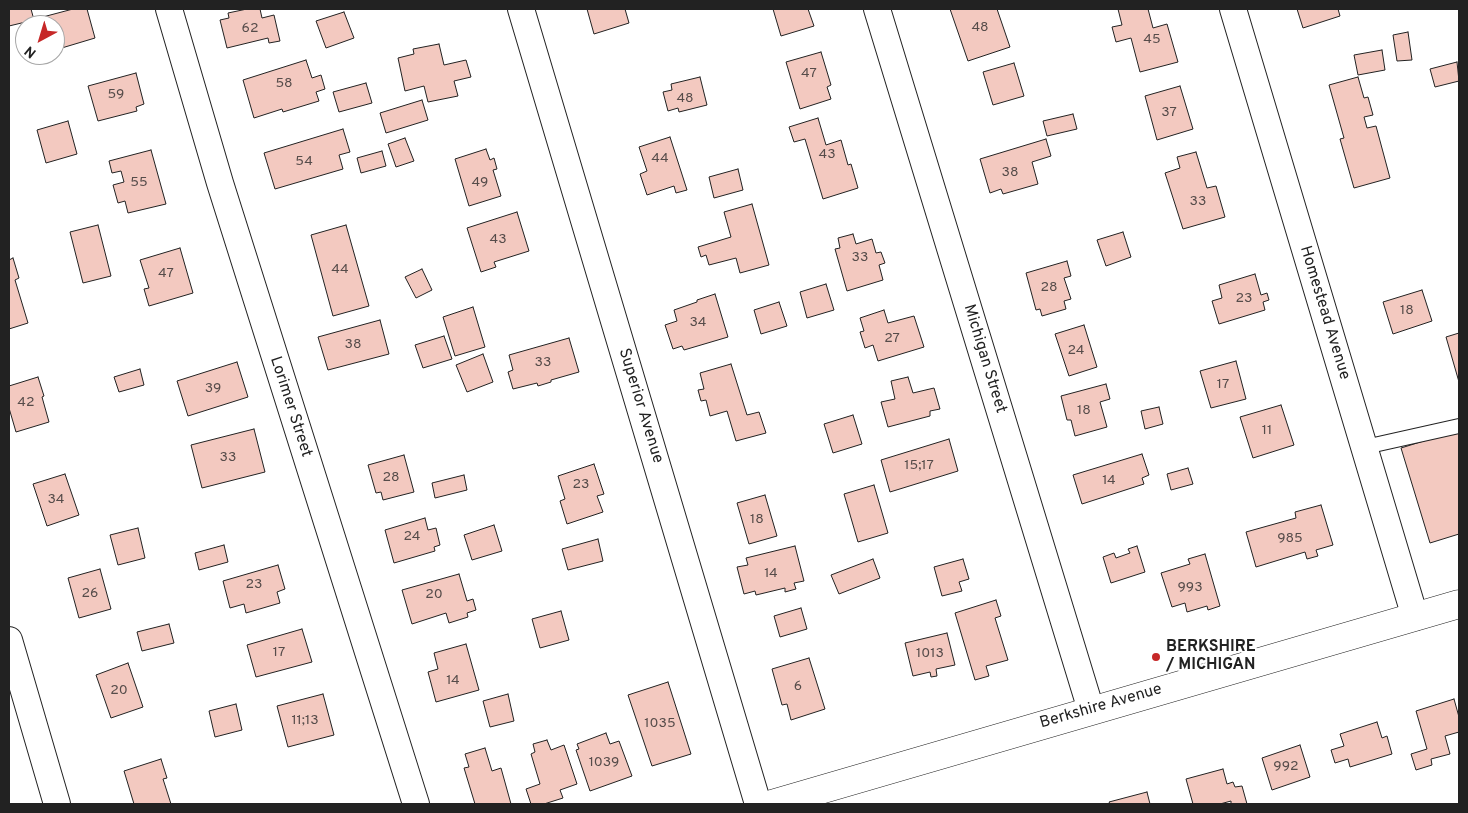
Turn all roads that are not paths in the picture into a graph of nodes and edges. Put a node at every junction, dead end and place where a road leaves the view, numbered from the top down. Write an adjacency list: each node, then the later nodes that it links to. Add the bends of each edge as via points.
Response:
1 (169, 9): 12 (street, Lorimer Street, via 220,184)
2 (520, 9): 13 (street, Superior Avenue)
3 (877, 9): 10 (street, Michigan Street)
4 (1233, 9): 6 (street, Homestead Avenue)
5 (1459, 426): 6 (lane)
6 (1365, 447): 8 (street, Homestead Avenue)
7 (1459, 604): 8 (main road, Berkshire Avenue)
8 (1415, 617): 10 (main road, Berkshire Avenue)
9 (9, 640): 11 (street)
10 (1091, 710): 14 (main road, Berkshire Avenue)
11 (57, 804)
12 (416, 804)
13 (758, 804)
14 (772, 804)

